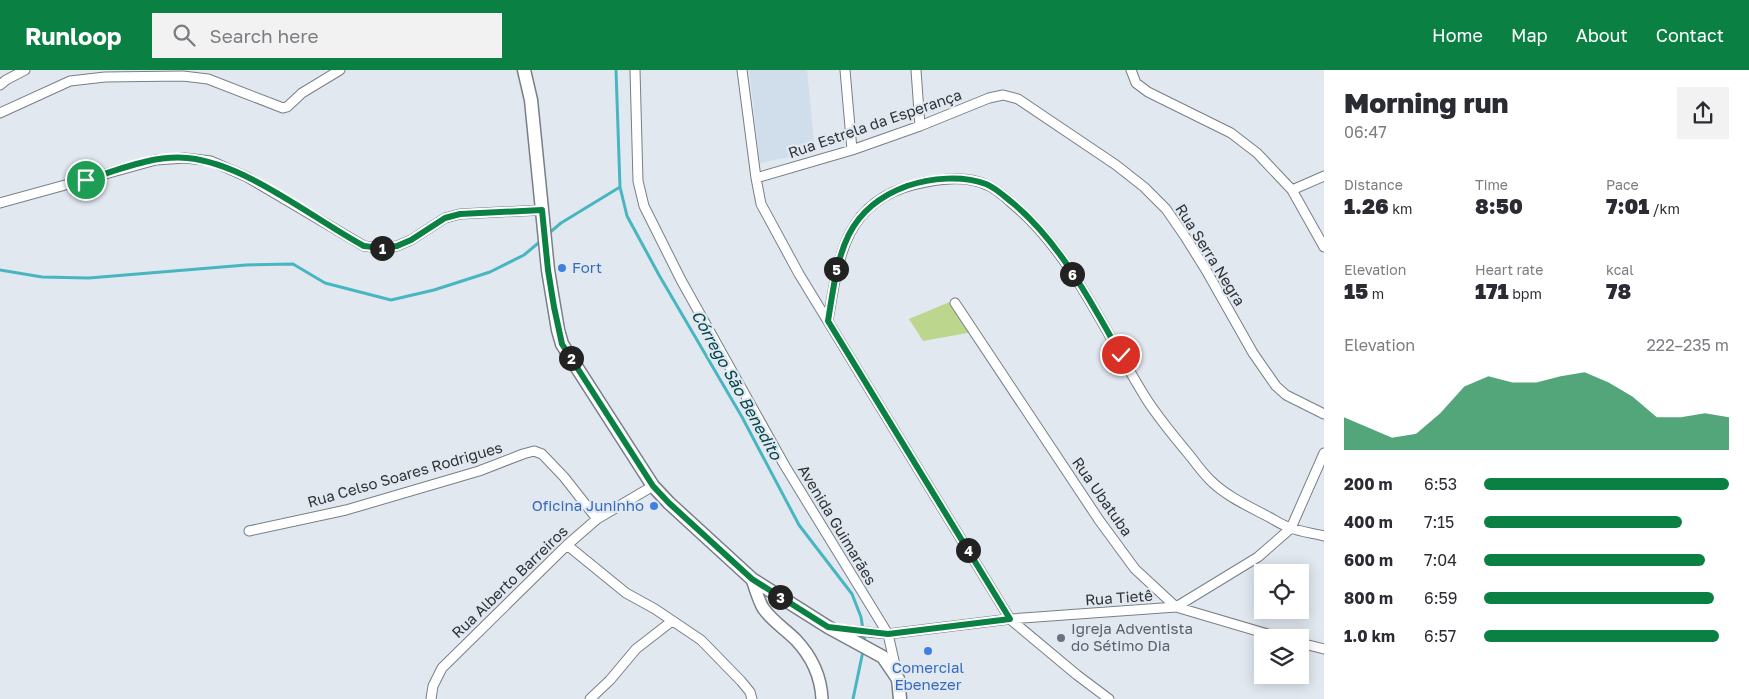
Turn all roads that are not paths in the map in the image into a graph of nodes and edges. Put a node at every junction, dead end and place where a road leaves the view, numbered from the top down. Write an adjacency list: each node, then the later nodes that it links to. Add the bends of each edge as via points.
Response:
1 (25, 70): 9 (street)
2 (340, 70): 11 (street, via 283,108 208,79 183,76 106,77 70,81)
3 (524, 70): 18 (main road, via 531,100)
4 (636, 70): 36 (street, Avenida Guimarães, via 638,181 644,206 681,280 785,466)
5 (742, 70): 15 (street)
6 (844, 70): 13 (street)
7 (916, 70): 12 (street)
8 (1131, 70): 16 (street, via 1136,82 1148,92 1243,141)
9 (0, 85)
10 (1003, 95): 12 (street, Rua Estrela da Esperança); 22 (street, Rua Serra Negra, via 1018,98 1144,187 1186,238 1253,353 1276,386 1286,396)
11 (0, 113)
12 (920, 126): 13 (street, Rua Estrela da Esperança)
13 (852, 150): 15 (street, Rua Estrela da Esperança)
14 (1324, 176): 16 (street)
15 (756, 178): 21 (street, via 761,204)
16 (1292, 190): 19 (street)
17 (1, 203): 18 (street, via 156,160 185,158 211,162 247,177 364,246 397,246 445,218 460,214)
18 (542, 210): 24 (main road, via 544,244 562,344)
19 (1324, 248)
20 (955, 303): 31 (street, Rua Ubatuba, via 1099,520 1136,569)
21 (828, 321): 26 (street, via 841,250 847,236 869,207 892,192 924,182 961,179 988,185 1030,218 1051,242 1096,310 1147,400 1210,481 1232,497); 32 (street)
22 (1324, 414)
23 (1324, 453): 26 (street, Rua Tietê)
24 (653, 486): 25 (street, Rua Alberto Barreiros); 30 (main road)
25 (598, 519): 27 (street, Rua Celso Soares Rodrigues, via 564,477 542,454 534,451 479,471 346,510); 29 (street, Rua Alberto Barreiros)
26 (1291, 528): 28 (street); 31 (street, Rua Tietê, via 1258,557)
27 (249, 531)
28 (1324, 536)
29 (567, 545): 33 (street, via 626,593); 40 (street, Rua Alberto Barreiros, via 442,668 432,686)
30 (752, 579): 34 (main road); 43 (street, via 769,616 809,656)
31 (1176, 608): 32 (street, Rua Tietê); 35 (street, Rua Ubatuba)
32 (1010, 619): 36 (street, Rua Tietê); 45 (street)
33 (672, 621): 41 (street, via 636,649); 42 (street, via 701,640 721,659 750,692)
34 (828, 627): 36 (street, Rua Tietê); 39 (main road, via 883,657)
35 (1254, 630)
36 (885, 634): 39 (street)
37 (1309, 646): 38 (street)
38 (1324, 650)
39 (898, 679): 44 (main road)
40 (431, 699)
41 (590, 699)
42 (752, 699)
43 (822, 699)
44 (900, 699)
45 (1109, 699)

